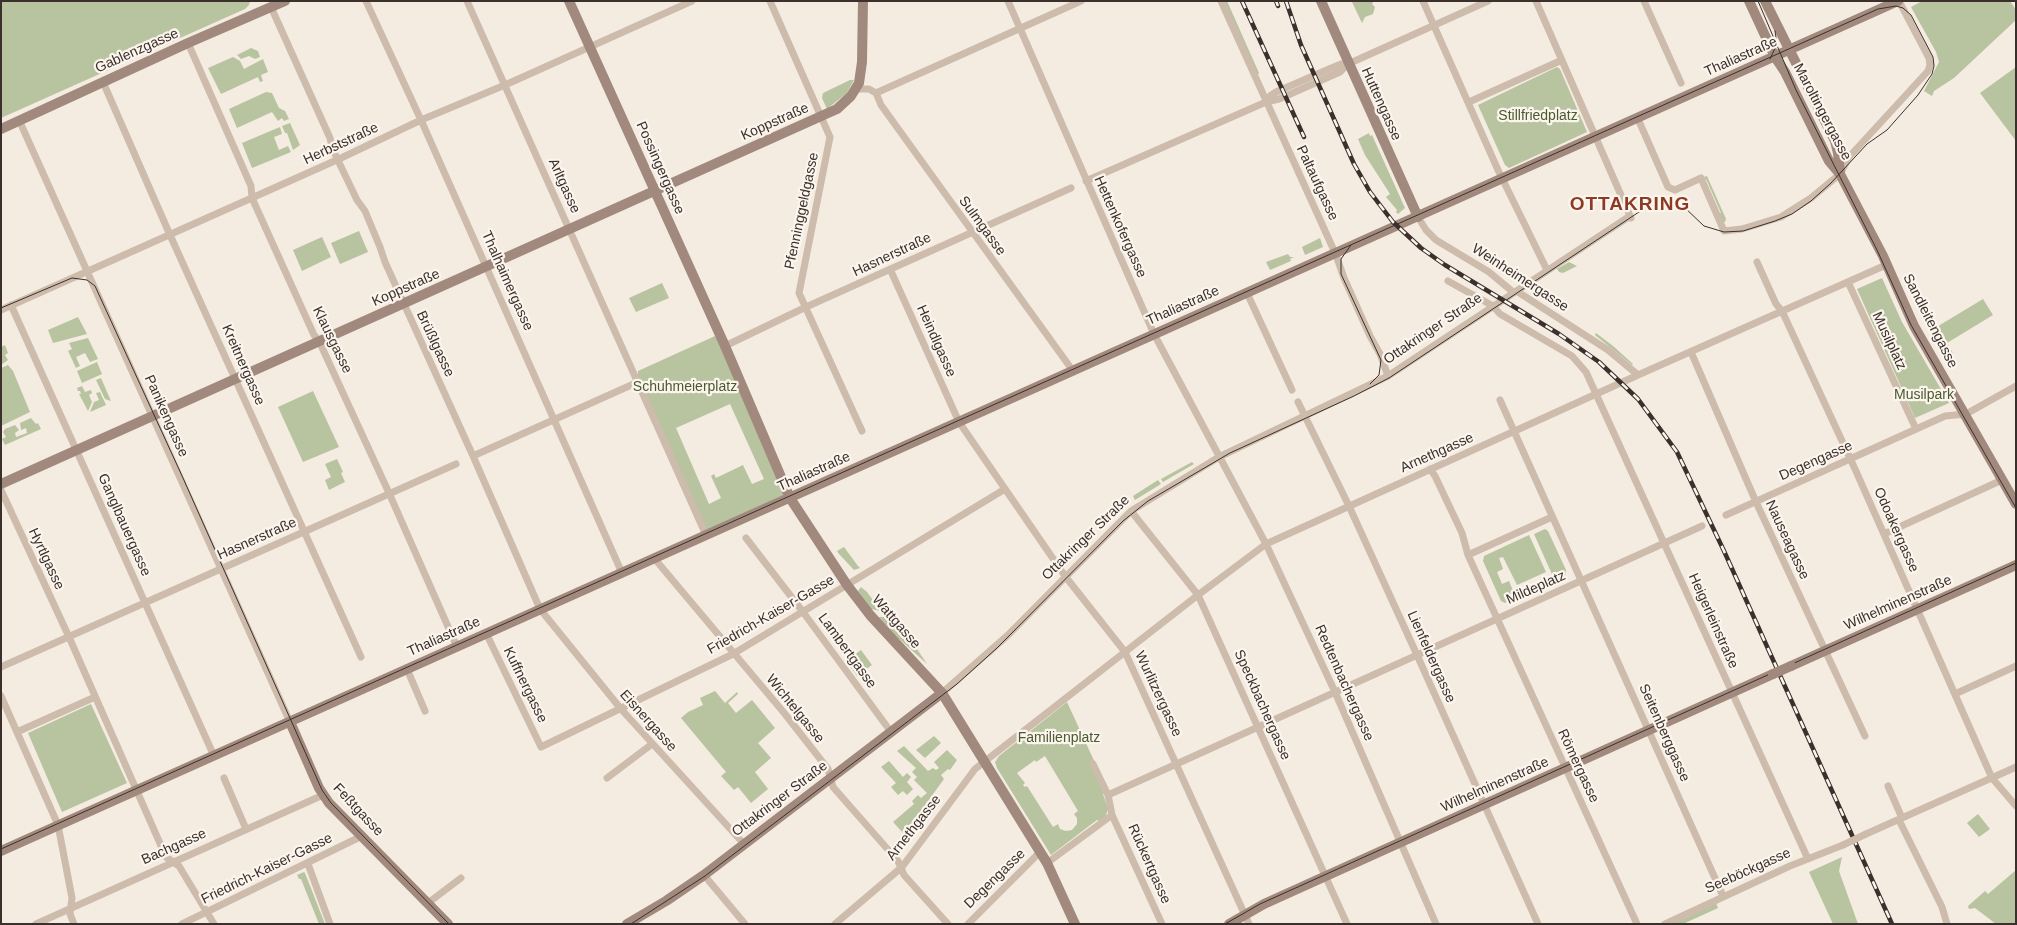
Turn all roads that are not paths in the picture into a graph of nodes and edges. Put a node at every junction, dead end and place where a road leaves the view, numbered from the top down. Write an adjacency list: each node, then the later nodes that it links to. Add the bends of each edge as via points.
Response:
1 (285, 1): 20 (main road, Gablenzgasse)
2 (366, 1): 40 (street, Thalhaimergasse)
3 (467, 1): 32 (street, Arltgasse)
4 (569, 1): 25 (main road, Possingergasse)
5 (669, 1): 21 (street)
6 (692, 1): 21 (street, Herbststraße)
7 (770, 1): 37 (street, Pfenninggeldgasse)
8 (863, 1): 33 (main road, via 862,62)
9 (1008, 1): 23 (street, Hettenkofergasse)
10 (1081, 1): 23 (street)
11 (1221, 1): 35 (street, Paltaufgasse)
12 (1321, 1): 29 (main road, Huttengasse)
13 (1423, 1): 22 (street)
14 (1488, 1): 22 (street)
15 (1536, 1): 28 (street)
16 (1644, 1): 31 (street)
17 (1750, 1): 27 (main road, Maroltingergasse)
18 (1765, 1): 26 (main road, Maroltingergasse)
19 (1899, 1): 26 (main road, Thaliastraße); 44 (street, via 1930,65 1926,75 1849,157)
20 (271, 7): 24 (main road, Gablenzgasse); 43 (street, Brüßlgasse)
21 (673, 10): 25 (street, Herbststraße)
22 (1434, 25): 29 (street); 36 (street)
23 (1019, 28): 34 (street); 46 (street, Hettenkofergasse)
24 (188, 43): 30 (main road, Gablenzgasse); 49 (street, Klausgasse, via 251,186)
25 (589, 47): 32 (street, Herbststraße); 48 (main road, Possingergasse)
26 (1789, 51): 27 (main road, Thaliastraße); 44 (main road, Maroltingergasse, via 1834,141)
27 (1775, 57): 38 (main road, Thaliastraße); 44 (main road, Maroltingergasse, via 1829,160)
28 (1562, 60): 36 (street); 42 (street)
29 (1348, 64): 35 (street, via 1340,72); 50 (main road, Huttengasse)
30 (103, 82): 39 (main road, Gablenzgasse); 53 (street, Kreitnergasse)
31 (1681, 83)
32 (505, 85): 40 (street, Herbststraße); 51 (street, Arltgasse)
33 (855, 89): 34 (street, via 869,89); 37 (main road, via 838,109)
34 (876, 93): 52 (street, Sulmgasse, via 881,105)
35 (1266, 102): 46 (street); 54 (street, Paltaufgasse)
36 (1469, 102): 45 (street)
37 (822, 117): 48 (main road, Koppstraße); 68 (street, Pfenninggeldgasse, via 830,146 799,293)
38 (1638, 119): 42 (main road, Thaliastraße); 44 (street, via 1669,189 1675,190 1701,178 1724,231 1781,217 1806,202)
39 (19, 120): 41 (main road, Gablenzgasse); 60 (street, Panikengasse)
40 (421, 120): 43 (street, Herbststraße); 57 (street, Thalhaimergasse)
41 (1, 129)
42 (1595, 137): 45 (main road); 59 (street, Ottakringer Straße, via 1630,217)
43 (339, 159): 49 (street, Herbststraße); 65 (street, Brüßlgasse, via 365,211)
44 (1840, 174): 56 (main road, Sandleitengasse)
45 (1503, 179): 50 (main road, Thaliastraße); 59 (street)
46 (1086, 181): 71 (street, Hettenkofergasse)
47 (1071, 188): 52 (street, Hasnerstraße)
48 (655, 191): 51 (main road, Koppstraße); 73 (main road, Possingergasse)
49 (252, 198): 53 (street, Herbststraße); 72 (street, Klausgasse)
50 (1418, 217): 54 (main road, Thaliastraße); 63 (street, Weinheimergasse, via 1431,235 1489,272)
51 (570, 229): 57 (main road, Koppstraße); 79 (street, Arltgasse)
52 (971, 232): 58 (street, Hasnerstraße); 75 (street, Sulmgasse)
53 (170, 235): 60 (street, Herbststraße); 78 (street, Kreitnergasse)
54 (1336, 254): 64 (main road, Thaliastraße); 77 (street, Paltaufgasse)
55 (1757, 262): 70 (street, Odoakergasse)
56 (1886, 265): 62 (street); 85 (main road, Sandleitengasse, via 1914,326)
57 (486, 266): 65 (main road, Koppstraße); 88 (street, Thalhaimergasse)
58 (890, 269): 68 (street, Hasnerstraße); 89 (street, Heindlgasse)
59 (1547, 270): 63 (street, Ottakringer Straße)
60 (87, 272): 66 (street, Herbststraße); 86 (street, Panikengasse)
61 (1448, 280): 67 (street)
62 (1848, 282): 70 (street, Arnethgasse); 90 (street, Musilplatz)
63 (1513, 292): 67 (street, Ottakringer Straße); 76 (street, Weinheimergasse, via 1518,292 1608,350)
64 (1247, 293): 71 (main road, Thaliastraße); 81 (street)
65 (403, 304): 72 (main road, Koppstraße); 94 (street, Brüßlgasse)
66 (11, 306): 69 (street, Herbststraße); 93 (street, Ganglbauergasse)
67 (1494, 306): 77 (street, Ottakringer Straße); 82 (street, via 1500,314 1576,359)
68 (806, 307): 73 (street, Hasnerstraße); 91 (street, Pfenninggeldgasse)
69 (1, 310)
70 (1782, 311): 74 (street, Arnethgasse); 96 (street, Odoakergasse)
71 (1154, 334): 75 (main road, Thaliastraße); 95 (street, Hettenkofergasse)
72 (319, 341): 78 (main road, Koppstraße); 103 (street, Klausgasse)
73 (725, 346): 104 (main road)
74 (1690, 352): 76 (street, Arnethgasse); 105 (street, Nauseagasse)
75 (1073, 371): 89 (main road, Thaliastraße)
76 (1638, 375): 82 (street, Arnethgasse)
77 (1388, 376): 87 (street, Ottakringer Straße)
78 (235, 379): 86 (main road, Koppstraße); 112 (street, Kreitnergasse)
79 (638, 382): 88 (street); 114 (street)
80 (2016, 386): 85 (street)
81 (1292, 390)
82 (1597, 394): 92 (street, Arnethgasse); 117 (street, Heigerleinstraße)
83 (1500, 400): 92 (street)
84 (1298, 402): 87 (street, Lienfeldergasse)
85 (1966, 414): 90 (street, via 1945,416); 99 (main road, Sandleitengasse)
86 (152, 416): 93 (main road, Koppstraße); 121 (street, Panikengasse)
87 (1305, 417): 95 (street, Ottakringer Straße); 107 (street, Lienfeldergasse)
88 (554, 420): 94 (street); 122 (street, Thalhaimergasse)
89 (959, 422): 101 (street, Wurlitzergasse); 104 (main road, Thaliastraße)
90 (1916, 429): 96 (street, Degengasse)
91 (862, 431)
92 (1515, 431): 98 (street, Arnethgasse); 110 (street)
93 (76, 450): 100 (main road, Koppstraße); 127 (street, Ganglbauergasse)
94 (473, 456): 128 (street, Brüßlgasse)
95 (1219, 457): 108 (street, Ottakringer Straße); 116 (street, Redtenbachergasse)
96 (1849, 460): 105 (street, Degengasse); 113 (street, Odoakergasse)
97 (456, 464): 103 (street, Hasnerstraße)
98 (1430, 470): 107 (street, Arnethgasse); 118 (street, via 1436,476 1462,533)
99 (2002, 480): 106 (main road, Sandleitengasse); 113 (street)
100 (1, 484)
101 (1005, 489): 123 (street, Wurlitzergasse); 125 (street, Friedrich-Kaiser-Gasse)
102 (1, 490): 133 (street, Hyrtlgasse)
103 (389, 494): 112 (street, Hasnerstraße); 134 (street, Klausgasse)
104 (790, 498): 114 (main road, Thaliastraße); 125 (main road, Wattgasse)
105 (1756, 502): 109 (street, Degengasse); 135 (street, Nauseagasse)
106 (2016, 504)
107 (1348, 506): 116 (street, Arnethgasse); 138 (street, Lienfeldergasse)
108 (1131, 511): 123 (street, Ottakringer Straße); 126 (street, Speckbachergasse)
109 (1726, 515)
110 (1552, 517): 118 (street); 124 (street, Mildeplatz)
111 (1702, 526): 117 (street)
112 (304, 532): 121 (street, Hasnerstraße); 139 (street, Kreitnergasse)
113 (1884, 534): 129 (street, Odoakergasse)
114 (706, 535): 119 (main road, Thaliastraße)
115 (746, 538): 130 (street, Lambertgasse)
116 (1266, 544): 126 (street, Arnethgasse); 143 (street, Redtenbachergasse)
117 (1664, 544): 124 (street); 145 (street, Heigerleinstraße)
118 (1468, 555): 131 (street, Mildeplatz)
119 (654, 558): 122 (main road, Thaliastraße); 137 (street, Wichtelgasse)
120 (2016, 565): 129 (main road, Wilhelminenstraße)
121 (221, 569): 127 (street, Hasnerstraße); 151 (street, Panikengasse)
122 (622, 573): 128 (main road, Thaliastraße)
123 (1065, 576): 136 (street, Wurlitzergasse); 144 (street, Ottakringer Straße, via 1007,636)
124 (1582, 581): 131 (street, Mildeplatz); 153 (street, Seitenberggasse)
125 (847, 585): 130 (street, Friedrich-Kaiser-Gasse); 144 (main road, Wattgasse)
126 (1198, 595): 136 (street, Arnethgasse); 152 (street, Speckbachergasse)
127 (145, 603): 133 (street, Hasnerstraße); 159 (street, Ganglbauergasse)
128 (540, 609): 132 (main road, Thaliastraße); 149 (street, Eisnergasse)
129 (1916, 610): 135 (main road, Wilhelminenstraße); 146 (street, Odoakergasse)
130 (803, 612): 137 (street, Friedrich-Kaiser-Gasse); 155 (street, Lambertgasse)
131 (1497, 619): 138 (street); 164 (street, Römergasse)
132 (486, 633): 134 (main road, Thaliastraße); 158 (street, Kuffnergasse)
133 (69, 637): 141 (street, Hasnerstraße); 148 (street, Hyrtlgasse)
134 (457, 647): 142 (main road, Thaliastraße)
135 (1825, 651): 145 (main road, Wilhelminenstraße, bridge); 156 (street, Nauseagasse)
136 (1125, 652): 160 (street, Arnethgasse); 162 (street, Wurlitzergasse)
137 (732, 654): 149 (street, Friedrich-Kaiser-Gasse); 167 (street, Wichtelgasse, via 828,769)
138 (1417, 655): 143 (street); 173 (street, Lienfeldergasse)
139 (361, 657)
140 (2016, 666): 146 (street)
141 (1, 667)
142 (407, 669): 150 (street); 151 (main road, Thaliastraße)
143 (1335, 692): 152 (street); 180 (street, Redtenbachergasse)
144 (942, 693): 155 (main road, Ottakringer Straße); 160 (main road, Wattgasse)
145 (1731, 693): 153 (main road, Wilhelminenstraße); 184 (street, Heigerleinstraße)
146 (1955, 694): 168 (street, Odoakergasse)
147 (1, 696): 154 (street)
148 (95, 697): 154 (street); 170 (street, Hyrtlgasse)
149 (621, 709): 157 (street, Eisnergasse); 158 (street, Friedrich-Kaiser-Gasse)
150 (425, 711)
151 (290, 722): 159 (main road, Thaliastraße); 171 (main road, Feßtgasse)
152 (1258, 727): 162 (street); 190 (street, Speckbachergasse)
153 (1649, 730): 164 (main road, Wilhelminenstraße); 192 (street, Seitenberggasse)
154 (17, 732): 177 (street)
155 (891, 732): 167 (main road, Ottakringer Straße)
156 (1865, 736)
157 (652, 744): 166 (street); 181 (street, Eisnergasse)
158 (541, 747)
159 (214, 756): 170 (main road, Thaliastraße)
160 (984, 761): 183 (main road); 188 (street, Arnethgasse)
161 (1093, 764): 172 (street)
162 (1177, 764): 172 (street); 197 (street, Wurlitzergasse)
163 (2016, 767): 168 (street)
164 (1565, 768): 173 (main road, Wilhelminenstraße); 216 (street, Römergasse)
165 (224, 778): 178 (street)
166 (607, 778)
167 (830, 778): 181 (main road, Ottakringer Straße); 188 (street, Wichtelgasse, via 833,787)
168 (1992, 778): 174 (street, Odoakergasse); 176 (street)
169 (1888, 786): 176 (street)
170 (136, 790): 177 (main road, Thaliastraße); 185 (street, Hyrtlgasse, via 166,857)
171 (323, 795): 178 (street, Bachgasse); 179 (main road, Feßtgasse)
172 (1108, 795): 175 (street)
173 (1483, 805): 180 (main road, Wilhelminenstraße); 215 (street, Lienfeldergasse)
174 (2016, 806)
175 (1112, 815): 186 (street); 211 (street, Rückertgasse)
176 (1901, 819): 184 (street, Seeböckgasse, bridge); 218 (street)
177 (58, 825): 182 (main road); 194 (street)
178 (246, 829): 185 (street, Bachgasse)
179 (362, 836): 187 (street, Friedrich-Kaiser-Gasse); 193 (main road, Feßtgasse)
180 (1400, 843): 190 (main road, Wilhelminenstraße); 214 (street, Redtenbachergasse)
181 (744, 844): 189 (main road, Ottakringer Straße)
182 (1, 851)
183 (1040, 852): 186 (main road); 209 (street, Degengasse)
184 (1808, 859): 192 (street, Seeböckgasse)
185 (172, 862): 194 (street, Bachgasse); 195 (street, Hyrtlgasse, via 179,866)
186 (1046, 863): 210 (main road)
187 (308, 864): 195 (street, Friedrich-Kaiser-Gasse); 202 (street)
188 (902, 867): 207 (street, Arnethgasse); 208 (street, Wichtelgasse, via 904,875)
189 (704, 874): 205 (main road, Ottakringer Straße); 206 (street)
190 (1325, 876): 197 (main road, Wilhelminenstraße); 213 (street, Speckbachergasse)
191 (461, 878): 193 (street)
192 (1723, 896): 217 (street, Seeböckgasse)
193 (428, 903): 196 (main road, Feßtgasse)
194 (72, 908): 198 (street, Bachgasse); 199 (street, via 70,914)
195 (207, 912): 200 (street, Friedrich-Kaiser-Gasse); 201 (street, Hyrtlgasse)
196 (438, 913): 203 (main road); 204 (main road, Feßtgasse)
197 (1246, 919): 212 (main road, Wilhelminenstraße)
198 (36, 924)
199 (74, 924)
200 (182, 924)
201 (214, 924)
202 (330, 924)
203 (443, 924)
204 (448, 924)
205 (628, 924)
206 (746, 924)
207 (836, 924)
208 (948, 924)
209 (968, 924)
210 (1074, 924)
211 (1162, 924)
212 (1229, 924)
213 (1347, 924)
214 (1436, 924)
215 (1538, 924)
216 (1637, 924)
217 (1664, 924)
218 (1947, 924)

